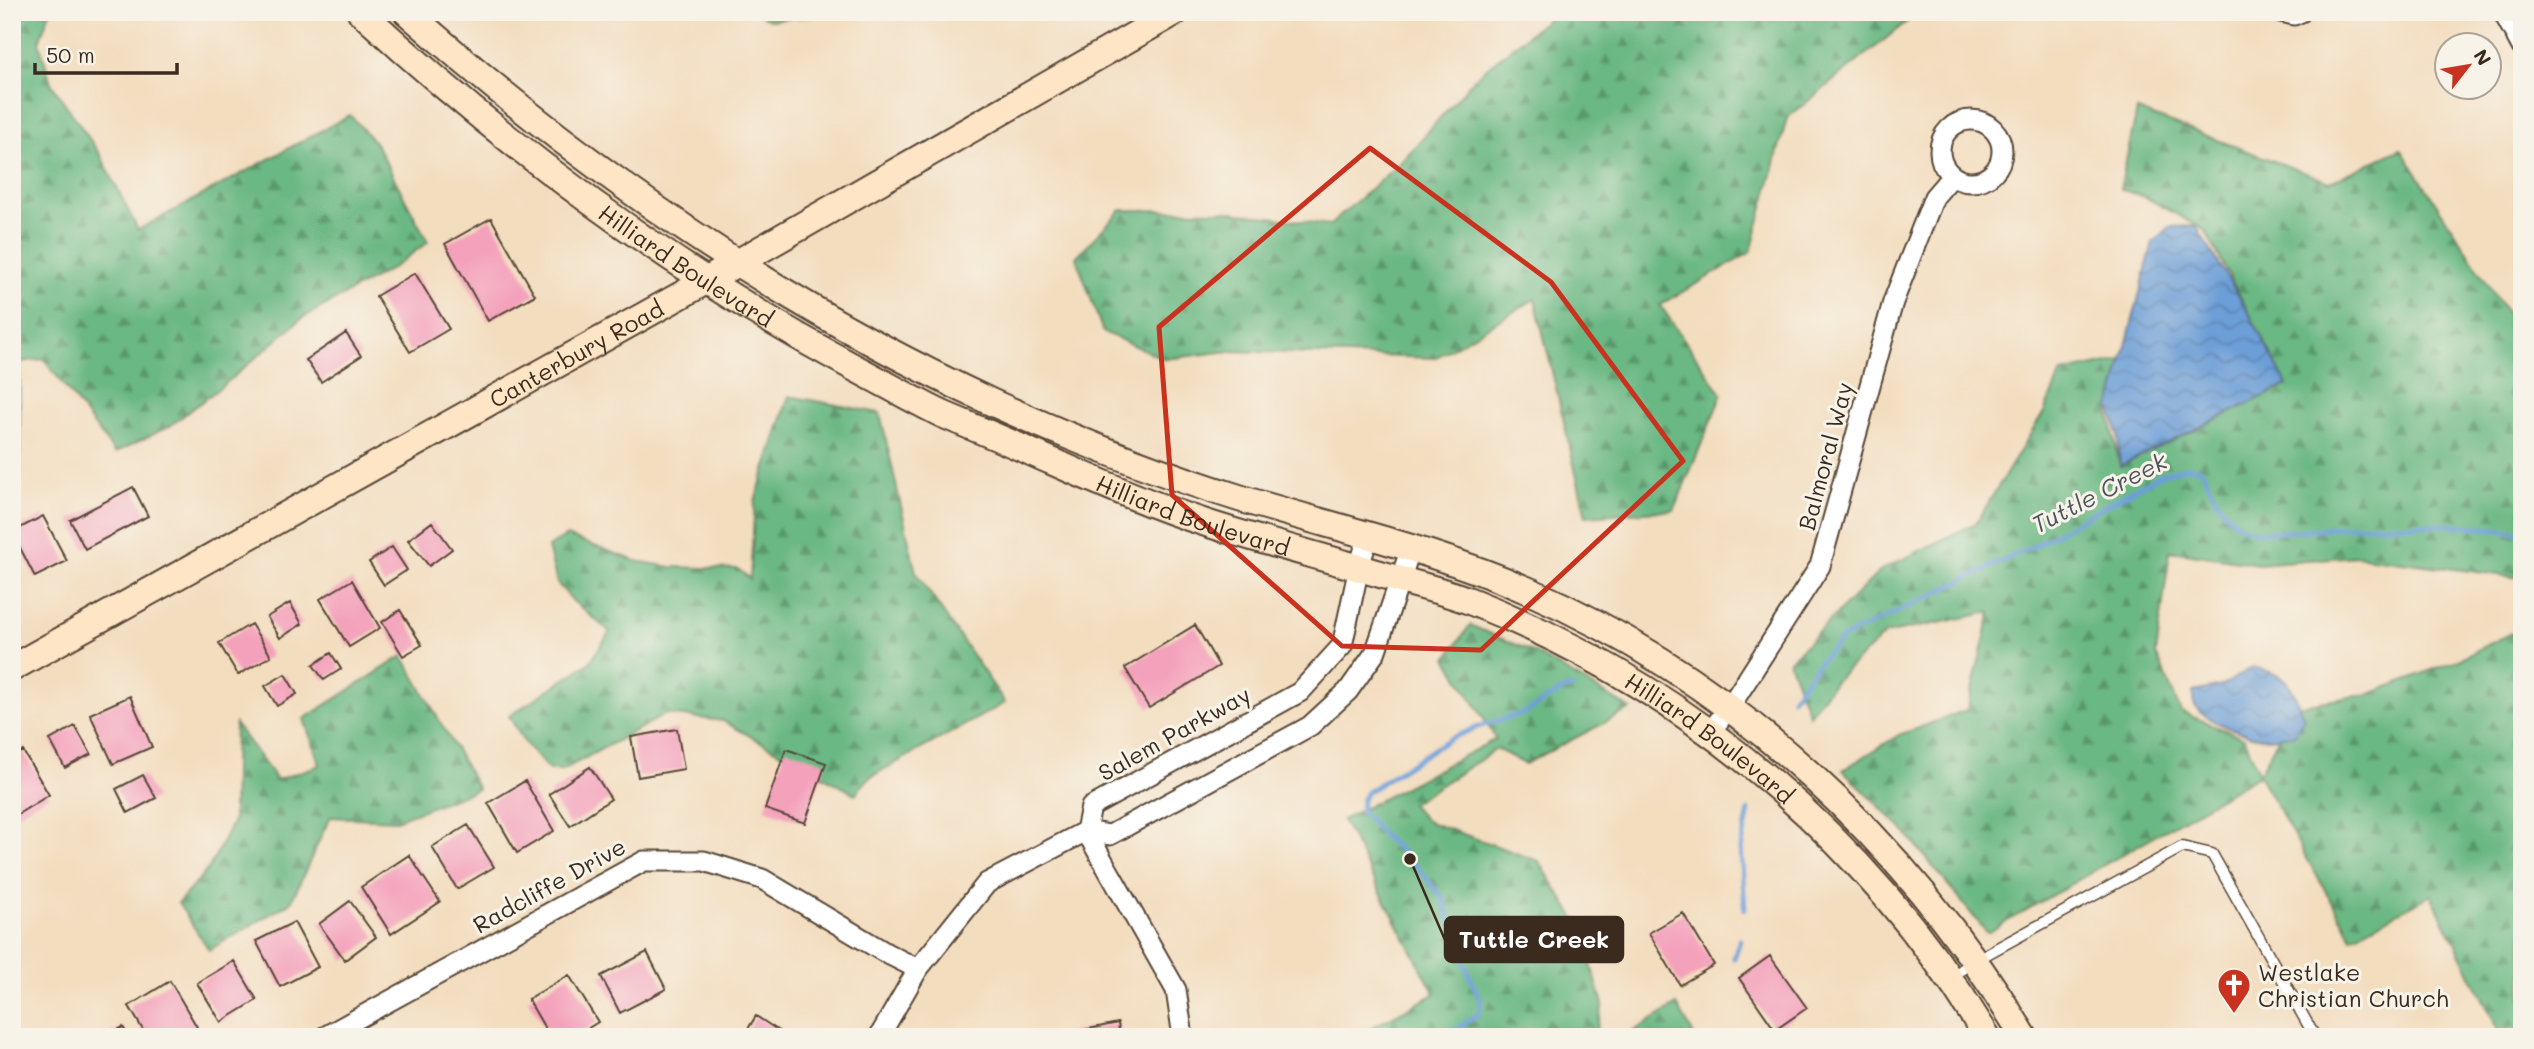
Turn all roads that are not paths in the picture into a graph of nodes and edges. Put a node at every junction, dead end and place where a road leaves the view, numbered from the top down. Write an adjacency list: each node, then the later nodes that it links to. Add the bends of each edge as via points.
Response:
1 (361, 12): 10 (main road, Hilliard Boulevard, via 490,124 586,198)
2 (407, 12): 9 (main road, Hilliard Boulevard, via 556,137)
3 (1175, 12): 9 (main road, Canterbury Road)
4 (2281, 12): 5 (street)
5 (2301, 12)
6 (2503, 12): 7 (street)
7 (2522, 47)
8 (1952, 176): 16 (street, Balmoral Way, via 1934,197 1893,302 1820,566)
9 (738, 262): 10 (main road, Canterbury Road); 11 (main road, Hilliard Boulevard, via 867,339 1003,407 1190,483)
10 (707, 280): 13 (main road, Hilliard Boulevard, via 795,335 938,412 1201,521); 15 (main road, Canterbury Road)
11 (1369, 534): 12 (main road, Hilliard Boulevard); 13 (street, Salem Parkway)
12 (1411, 548): 14 (street); 16 (main road, Hilliard Boulevard, via 1528,590 1573,612 1632,643)
13 (1359, 567): 14 (main road, Hilliard Boulevard); 18 (street, Salem Parkway, via 1342,646 1300,692 1091,807)
14 (1402, 580): 17 (main road, Hilliard Boulevard, via 1467,600 1567,644); 18 (street, via 1375,653 1348,691 1310,726 1110,835)
15 (12, 668)
16 (1729, 708): 17 (street, Balmoral Way); 19 (main road, Hilliard Boulevard, via 1773,740 1854,816)
17 (1710, 732): 21 (main road, Hilliard Boulevard, via 1862,868)
18 (1086, 831): 20 (street, via 987,883); 24 (street, via 1176,990)
19 (1975, 961): 21 (lane); 26 (main road, Hilliard Boulevard); 27 (lane, via 2182,847 2212,853)
20 (918, 969): 22 (street, Radcliffe Drive, via 762,879 704,861 644,861); 23 (street)
21 (1950, 978): 25 (main road, Hilliard Boulevard)
22 (324, 1037)
23 (879, 1037)
24 (1183, 1037)
25 (1987, 1037)
26 (2024, 1037)
27 (2315, 1037)

